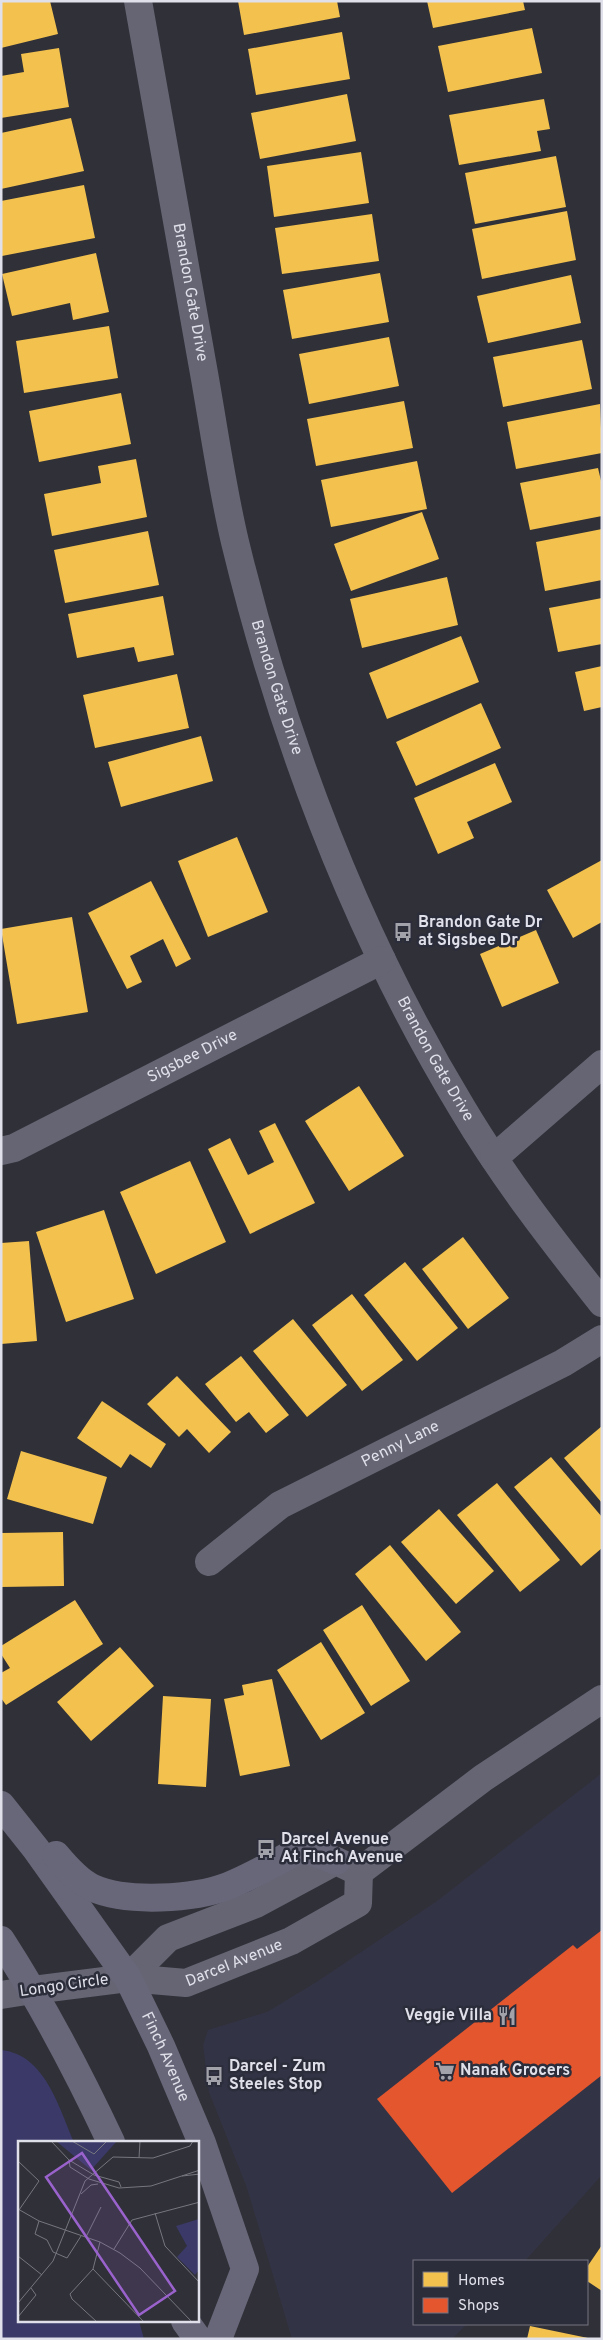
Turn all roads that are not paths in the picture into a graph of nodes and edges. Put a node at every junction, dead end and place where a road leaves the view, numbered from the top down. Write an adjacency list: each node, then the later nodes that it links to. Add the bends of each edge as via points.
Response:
1 (138, 1): 2 (street, Brandon Gate Drive, via 236,547 279,703 343,878)
2 (382, 960): 4 (street, Sigsbee Drive, via 23,1143); 5 (street, Brandon Gate Drive, via 461,1107)
3 (602, 1064): 5 (street)
4 (1, 1151)
5 (494, 1158): 6 (street, Brandon Gate Drive, via 546,1234)
6 (602, 1303)
7 (602, 1339): 8 (street, Penny Lane, via 563,1363 280,1505)
8 (209, 1562)
9 (602, 1699): 12 (street)
10 (1, 1787): 12 (main road, via 67,1868 92,1888 123,1896 198,1894 227,1886 303,1848)
11 (1, 1805): 14 (main road, Finch Avenue)
12 (348, 1867): 14 (street, via 168,1938); 14 (street, Darcel Avenue, via 358,1903 273,1949 186,1983)
13 (1, 1940): 15 (main road)
14 (128, 1978): 15 (street, Longo Circle); 20 (main road, Finch Avenue, via 202,2143 245,2269)
15 (33, 1990): 16 (street, Longo Circle); 17 (main road, via 76,2067)
16 (1, 1995)
17 (111, 2141)
18 (186, 2322): 19 (main road)
19 (198, 2339)
20 (218, 2339)

